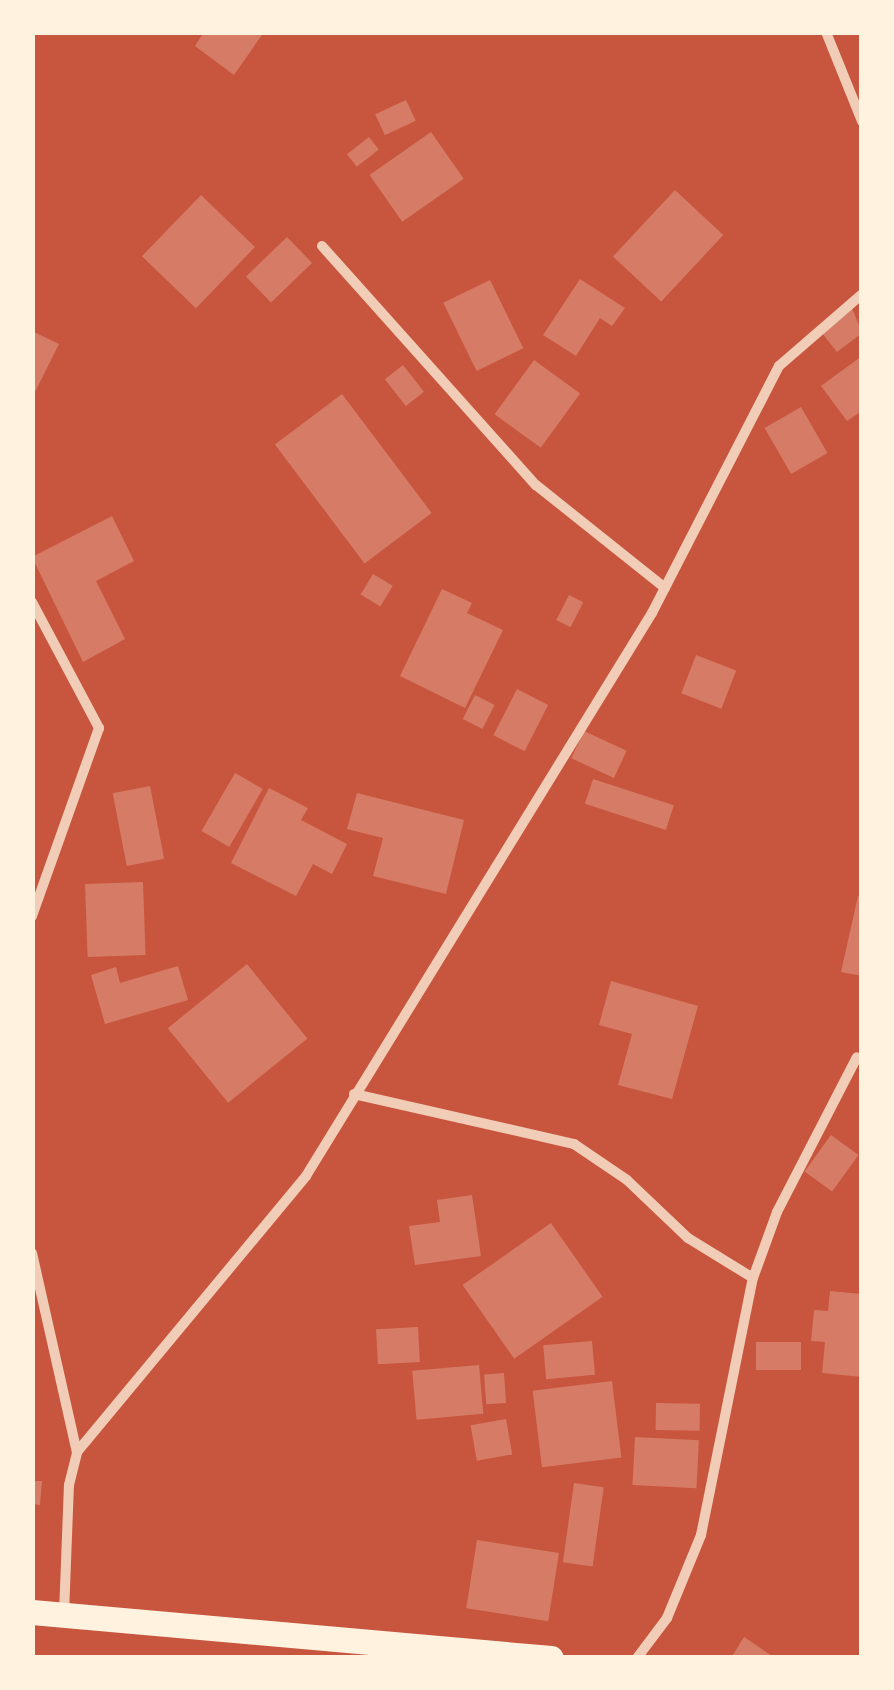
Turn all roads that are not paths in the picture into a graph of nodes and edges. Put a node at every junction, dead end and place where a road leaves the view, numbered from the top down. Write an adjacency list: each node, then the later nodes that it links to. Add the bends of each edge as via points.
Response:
1 (826, 32): 2 (street)
2 (862, 121)
3 (322, 246): 5 (street, via 536,485)
4 (862, 294): 5 (street, via 779,366)
5 (665, 588): 9 (street)
6 (32, 602): 7 (street, via 99,728)
7 (32, 916)
8 (856, 1056): 11 (street, via 776,1212)
9 (354, 1094): 11 (street, via 574,1144 627,1180 688,1238); 12 (street, via 306,1176)
10 (32, 1254): 12 (street)
11 (752, 1278): 16 (street, via 701,1535 667,1618)
12 (77, 1452): 14 (street, via 69,1484)
13 (32, 1612): 14 (main road)
14 (64, 1614): 15 (main road)
15 (551, 1658)
16 (637, 1658)

